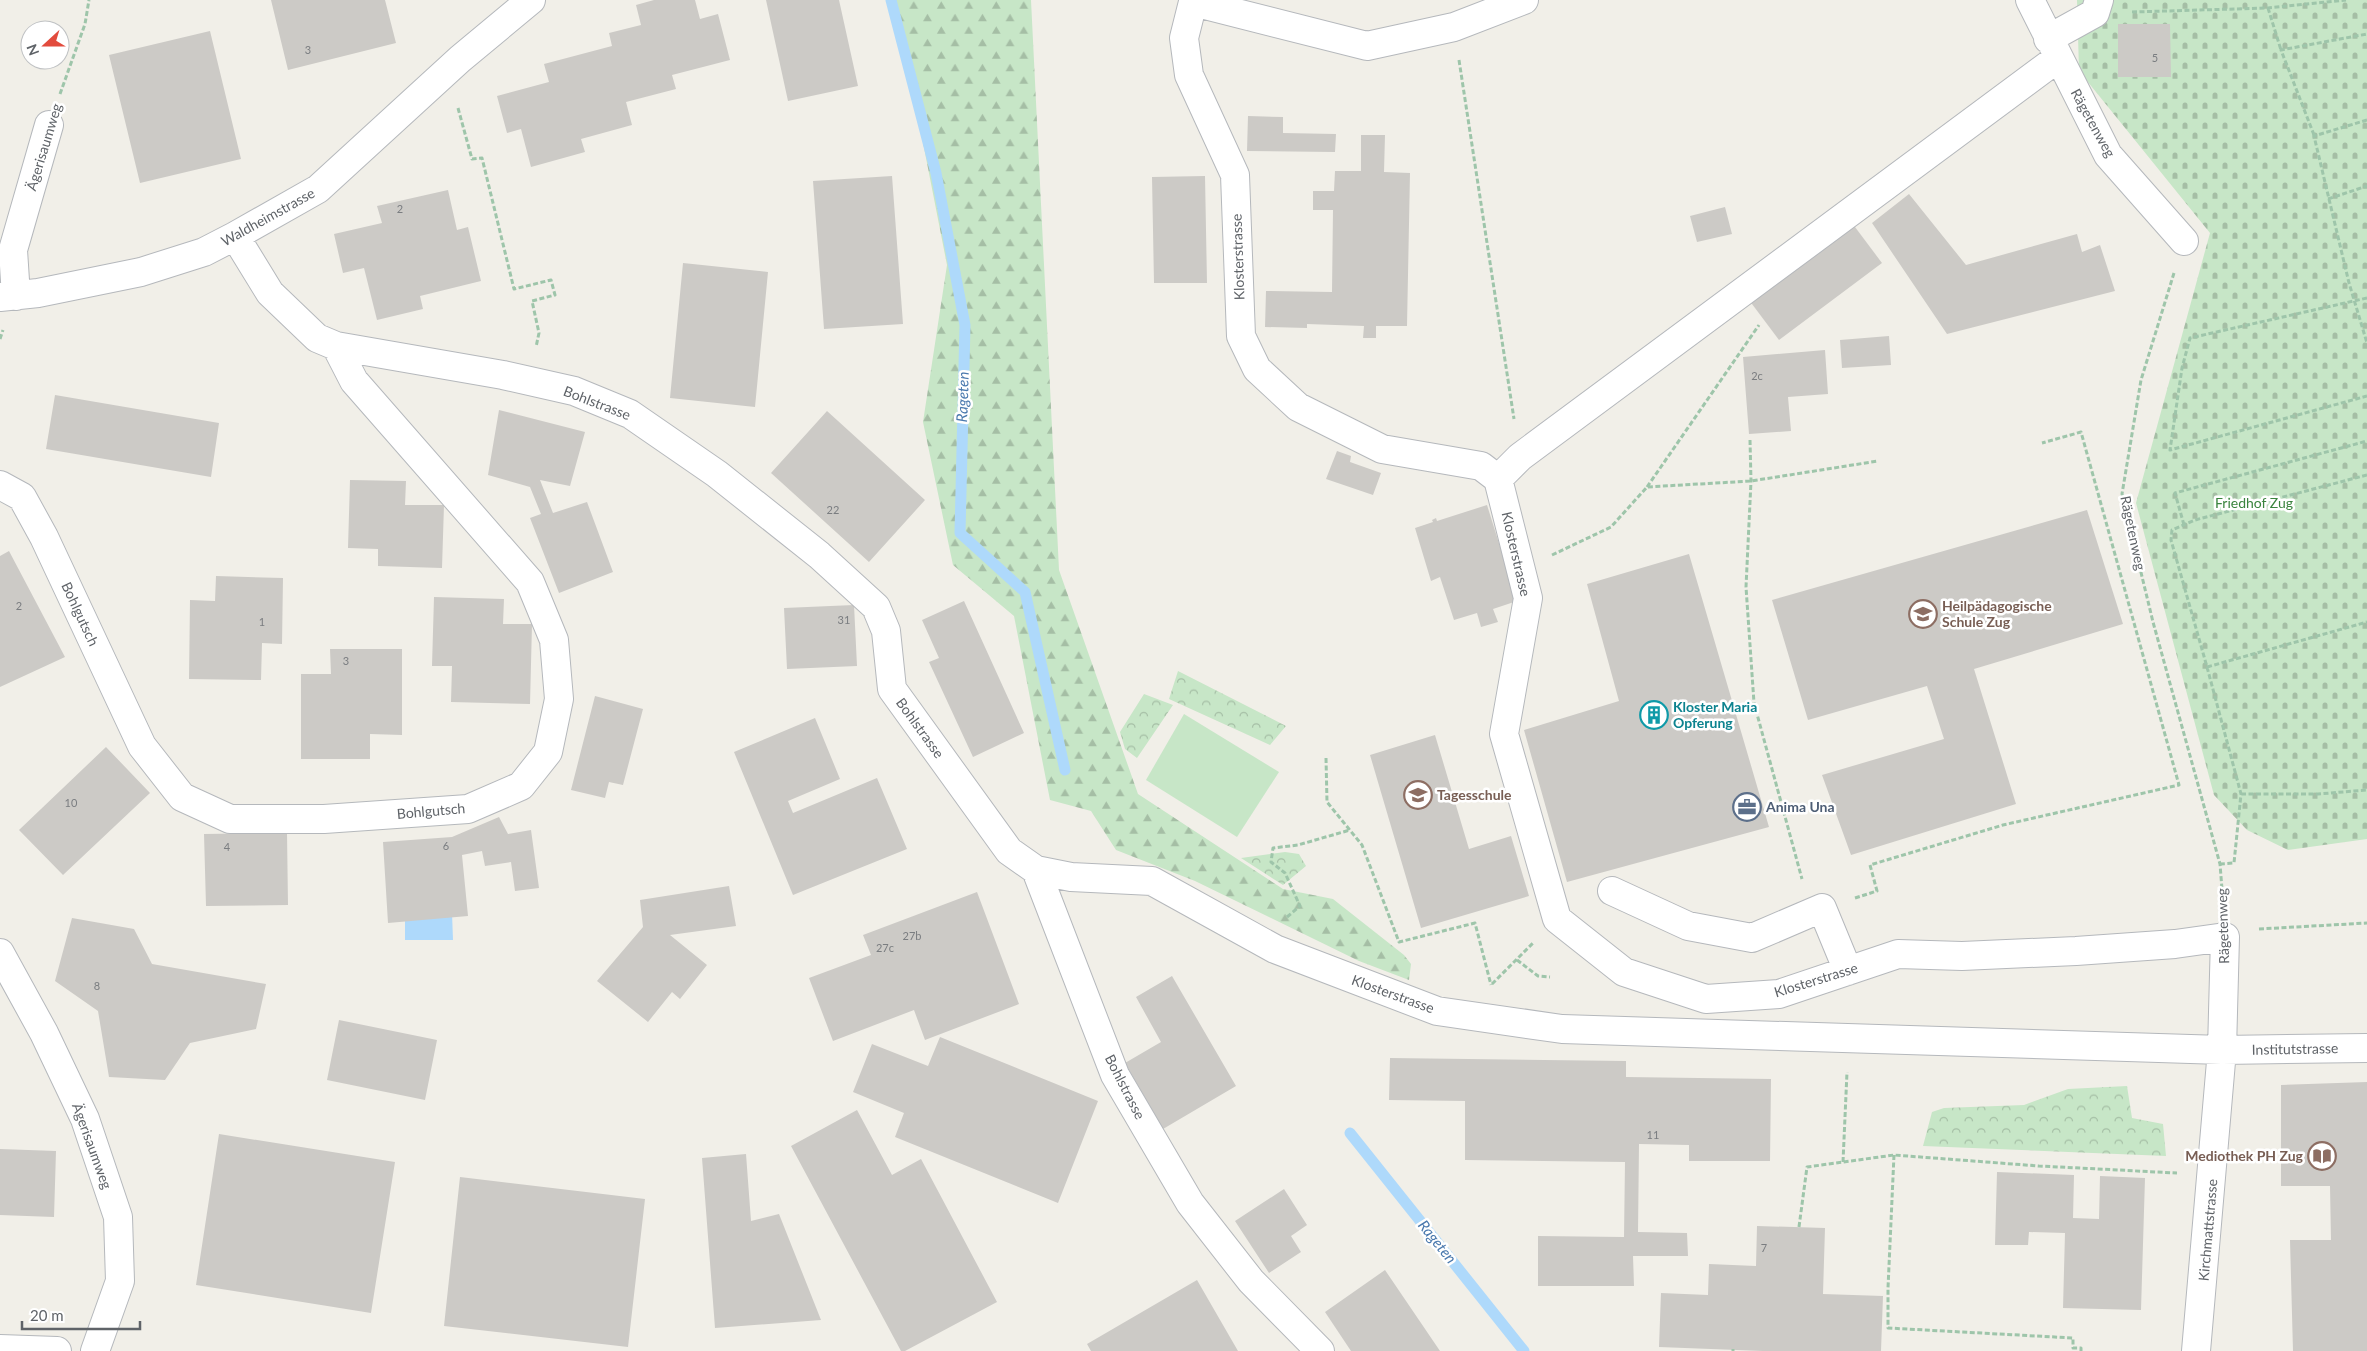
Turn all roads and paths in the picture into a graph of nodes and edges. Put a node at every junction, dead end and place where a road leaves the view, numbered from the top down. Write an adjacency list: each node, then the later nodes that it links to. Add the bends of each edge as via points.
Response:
1 (89, 0): 15 (path, Ägerisaumweg, via 85,24)
2 (531, 0): 19 (street, Waldheimstrasse, via 460,59 318,189)
3 (1524, 0): 9 (street, Klosterstrasse)
4 (2030, 0): 11 (street, Rägetenweg)
5 (2346, 0): 8 (path)
6 (1191, 1): 9 (street, Klosterstrasse, via 1367,46); 35 (street, Klosterstrasse, via 1184,38 1190,75 1235,175 1241,336 1257,369 1298,407 1382,449 1481,466)
7 (2097, 7): 8 (path); 11 (street)
8 (2268, 8): 12 (path)
9 (1454, 27): 32 (path)
10 (2367, 34): 12 (path)
11 (2053, 48): 20 (street, Rägetenweg, via 2108,155); 32 (street)
12 (2281, 50): 16 (path)
13 (459, 115): 27 (path, via 472,159 482,158 514,289 551,280 555,295 532,301 539,333)
14 (2367, 120): 16 (path)
15 (49, 125): 21 (street, Ägerisaumweg, via 13,250)
16 (2314, 136): 18 (path)
17 (2367, 186): 18 (path)
18 (2328, 198): 23 (path)
19 (234, 236): 21 (street, Waldheimstrasse, via 204,252 141,272); 26 (street, Bohlstrasse, via 270,293 317,338)
20 (2184, 241): 47 (path, Rägetenweg, via 2141,380 2122,494 2153,622)
21 (8, 296)
22 (2367, 298): 23 (path)
23 (2354, 301): 25 (path); 28 (path, via 2190,338 2182,368 2170,450)
24 (1759, 325): 38 (path)
25 (2367, 343)
26 (336, 346): 37 (street, Bohlgutsch, via 354,381 530,582 554,640 559,699 548,752 521,786 468,809 324,819 230,819 182,797 142,746 22,497); 48 (street, Bohlstrasse, via 503,375 574,391 630,414 717,474 820,555 876,607 886,631 892,689 1010,851)
27 (536, 350)
28 (2367, 396)
29 (1750, 440): 36 (path)
30 (2367, 441): 39 (path, via 2175,493)
31 (2042, 443): 50 (path, via 2081,432 2179,785 2003,825 1870,865 1878,890)
32 (1520, 457): 35 (street)
33 (1878, 461): 36 (path)
34 (2367, 475): 39 (path)
35 (1498, 479): 51 (street, Klosterstrasse, via 1528,598 1504,734)
36 (1751, 481): 38 (path); 50 (path, via 1746,587 1754,703 1802,878)
37 (0, 485)
38 (1647, 487): 40 (path, via 1611,527)
39 (2184, 525): 42 (path, via 2172,530 2171,540)
40 (1551, 555)
41 (2367, 622): 42 (path)
42 (2207, 668): 45 (path)
43 (1326, 758): 46 (path, via 1327,802)
44 (2367, 790): 45 (path)
45 (2241, 794): 47 (path, via 2234,863)
46 (1350, 830): 52 (path, via 1298,845 1273,848 1271,862 1284,873 1300,906); 56 (path, via 1362,845 1399,942 1475,923 1491,985)
47 (2220, 864): 54 (path, Rägetenweg)
48 (1036, 870): 60 (street, Klosterstrasse, via 1071,877 1152,881 1275,949 1437,1011 1562,1030); 69 (street, Bohlstrasse, via 1115,1075 1190,1203 1251,1281)
49 (1612, 891): 50 (street, via 1688,926 1752,938)
50 (1815, 911): 57 (street)
51 (1557, 919): 56 (path); 57 (street, Klosterstrasse, via 1624,972 1706,999 1779,994)
52 (1284, 920)
53 (2367, 923): 54 (path)
54 (2226, 934): 57 (street, Klosterstrasse, via 2174,944 2076,951 1962,956 1898,954); 60 (street, Rägetenweg)
55 (0, 953): 68 (street, Ägerisaumweg, via 44,1033 85,1119 118,1217 120,1281)
56 (1517, 960): 58 (path, via 1538,976)
57 (1848, 971)
58 (1550, 977)
59 (2367, 1048): 60 (street, Institutstrasse)
60 (2222, 1050): 64 (street, Kirchmattstrasse)
61 (1847, 1069): 63 (path)
62 (1894, 1155): 63 (path); 64 (path); 70 (path, via 1888,1328 2073,1338 2073,1348 2081,1348)
63 (1843, 1162): 65 (path, via 1807,1167)
64 (2213, 1175): 71 (street, Kirchmattstrasse)
65 (1799, 1227)
66 (0, 1350): 67 (street)
67 (57, 1351)
68 (95, 1351)
69 (1320, 1351)
70 (2081, 1351)
71 (2196, 1351)

